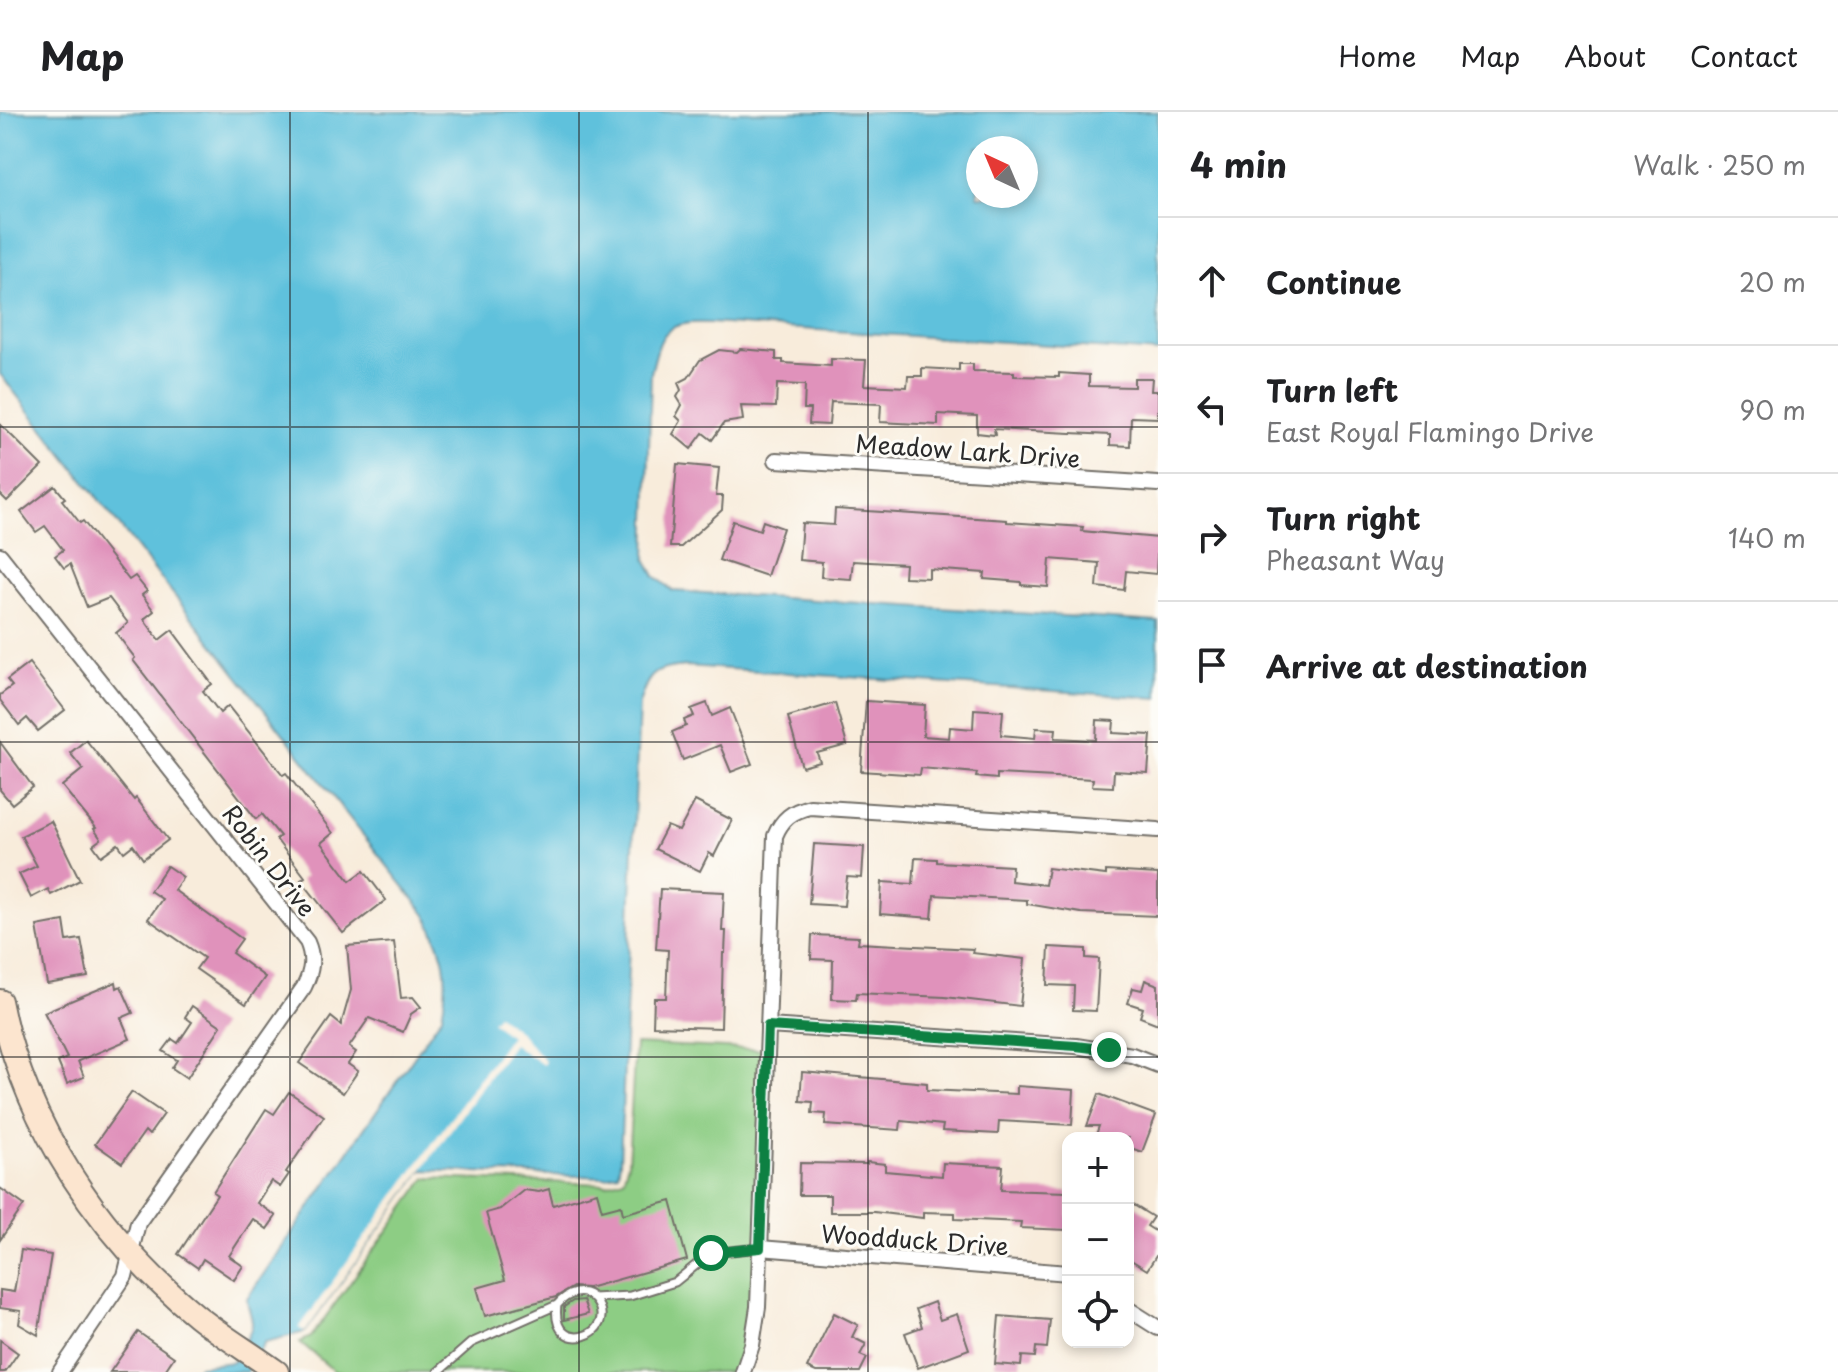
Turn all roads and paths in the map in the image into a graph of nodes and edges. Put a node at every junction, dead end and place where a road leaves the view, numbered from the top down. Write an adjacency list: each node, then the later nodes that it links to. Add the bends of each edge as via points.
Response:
1 (776, 460): 2 (street, Meadow Lark Drive)
2 (1158, 484)
3 (0, 555): 9 (street, Robin Drive, via 311,952 304,987 138,1223)
4 (1158, 830): 6 (street, via 799,809 775,836)
5 (0, 1001): 9 (street, via 38,1116 83,1193)
6 (768, 1026): 7 (street, via 1076,1046); 8 (street)
7 (1158, 1065)
8 (760, 1248): 10 (street, Woodduck Drive); 11 (lane, via 711,1253 675,1282 630,1296); 18 (street, via 758,1307)
9 (131, 1254): 15 (street, Robin Drive, via 117,1290); 16 (street, via 199,1317)
10 (1062, 1273)
11 (593, 1298): 12 (lane, via 573,1292); 12 (lane, via 600,1310 599,1324 582,1337 562,1332 555,1320)
12 (557, 1305): 17 (lane, via 471,1343)
13 (1134, 1313): 14 (street)
14 (1158, 1328)
15 (60, 1372)
16 (277, 1372)
17 (438, 1372)
18 (743, 1372)

